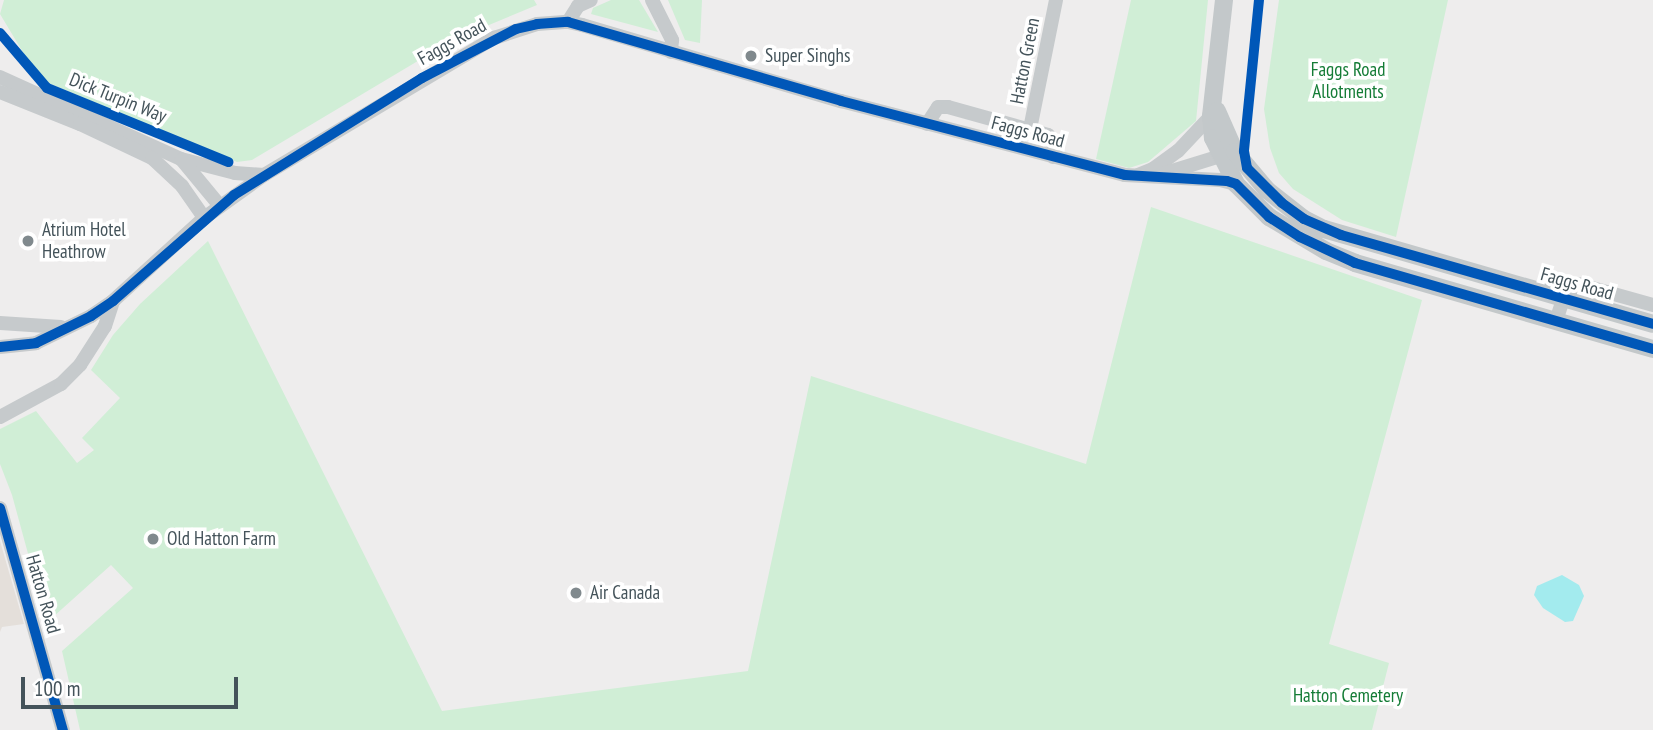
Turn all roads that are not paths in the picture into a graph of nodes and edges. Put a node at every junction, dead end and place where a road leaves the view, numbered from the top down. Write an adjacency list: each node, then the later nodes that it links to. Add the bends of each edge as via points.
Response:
1 (591, 0): 5 (street, via 578,6)
2 (652, 0): 6 (street, via 672,40)
3 (1056, 0): 12 (street, Hatton Green)
4 (1224, 0): 9 (main road)
5 (568, 22): 6 (street, Faggs Road); 16 (street, Faggs Road, via 537,24 494,38)
6 (671, 52): 11 (street, Faggs Road)
7 (0, 65): 8 (street)
8 (3, 83): 15 (street, Dick Turpin Way); 21 (street, Dick Turpin Way, via 152,158 182,186)
9 (1213, 97): 10 (main road); 13 (main road)
10 (1211, 116): 13 (main road, via 1213,138); 17 (street, via 1164,161)
11 (927, 124): 12 (street, Faggs Road, via 938,107 948,107); 14 (street, Faggs Road)
12 (1030, 129): 14 (street, Faggs Road, via 1052,139)
13 (1227, 154): 18 (street); 19 (main road); 22 (main road, Faggs Road, via 1282,203 1324,229)
14 (1053, 157): 17 (street, Faggs Road)
15 (181, 159): 16 (street, Dick Turpin Way, via 235,173); 20 (street)
16 (264, 175): 20 (street, Faggs Road)
17 (1133, 176): 18 (street, Faggs Road)
18 (1151, 177): 19 (street, Faggs Road)
19 (1236, 184): 25 (main road, via 1269,217 1326,251 1402,278)
20 (220, 206): 21 (street, Faggs Road)
21 (204, 218): 23 (street, Faggs Road)
22 (1563, 299): 24 (street, via 1578,284); 25 (street); 27 (main road, Faggs Road)
23 (113, 301): 28 (street, Faggs Road); 31 (street, via 105,326 80,365 61,384)
24 (1653, 304)
25 (1556, 321): 30 (main road)
26 (0, 323): 28 (street, Faggs Road, via 39,328)
27 (1653, 324)
28 (71, 325): 29 (street, Faggs Road, via 36,343)
29 (0, 347)
30 (1653, 349)
31 (0, 417)
32 (0, 508): 33 (street, Hatton Road)
33 (63, 730)

